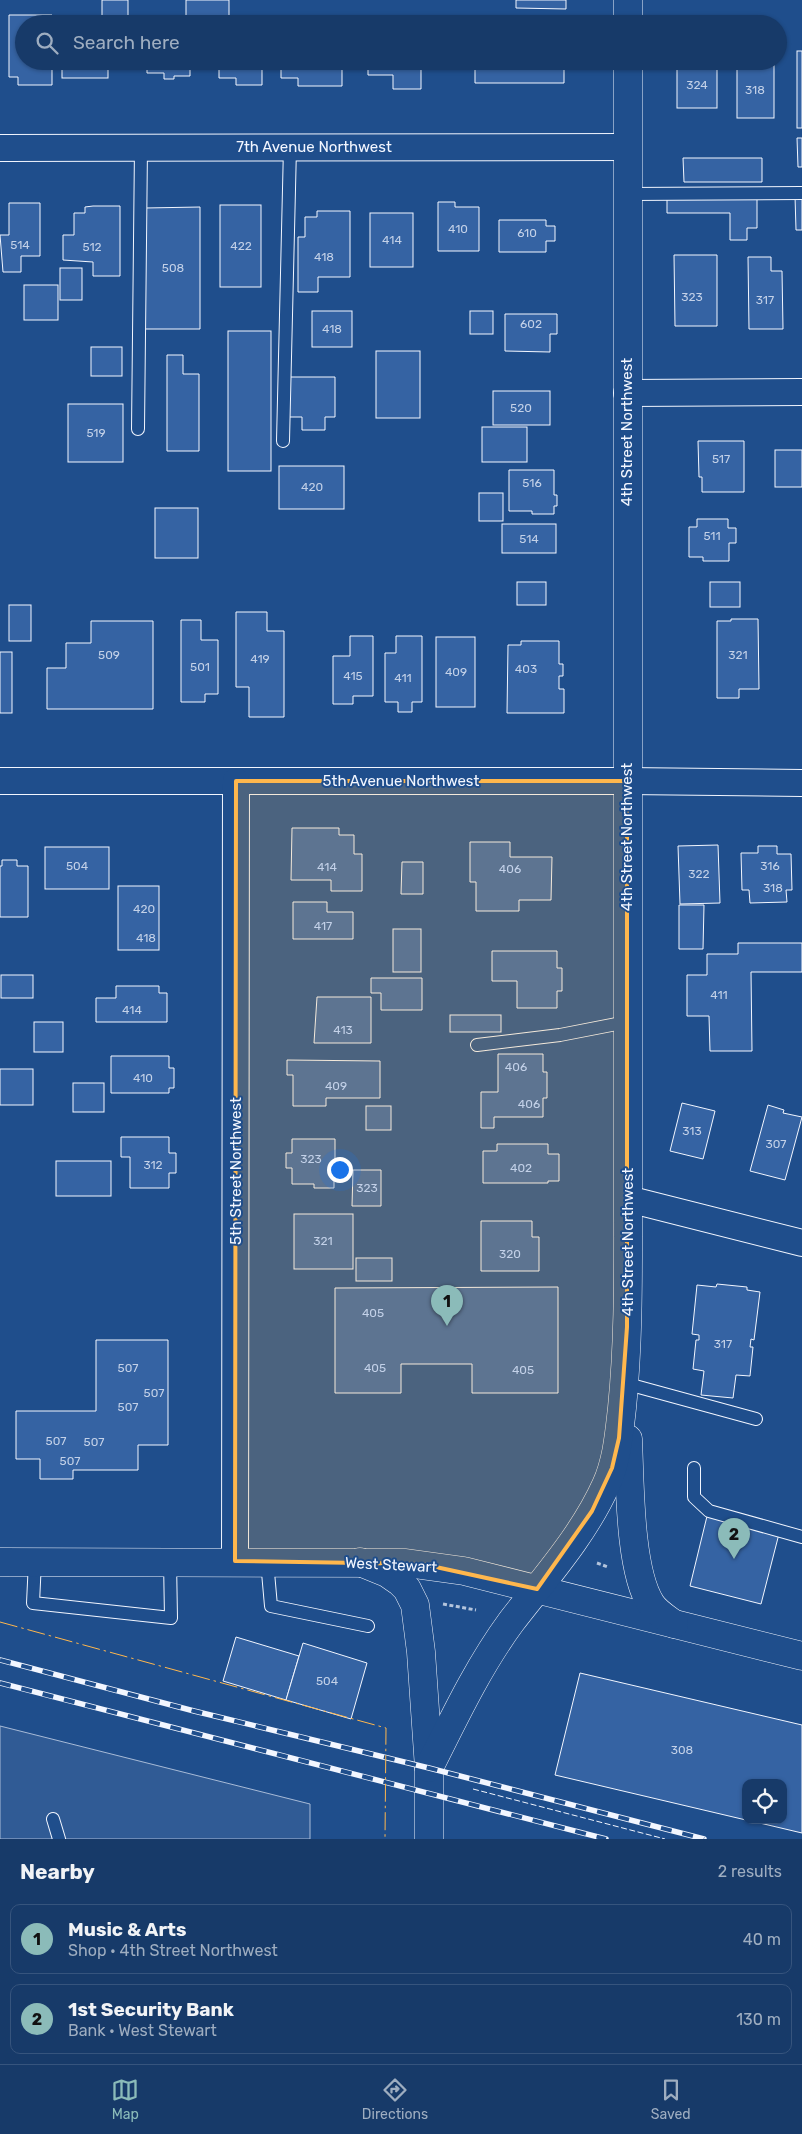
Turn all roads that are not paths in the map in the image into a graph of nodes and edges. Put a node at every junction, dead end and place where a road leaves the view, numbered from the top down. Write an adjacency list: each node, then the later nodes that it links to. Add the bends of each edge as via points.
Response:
1 (628, 0): 2 (main road)
2 (628, 15)
3 (628, 70): 6 (main road, 4th Street Northwest)
4 (141, 147): 5 (street, 7th Avenue Northwest); 7 (street, 7th Avenue Northwest); 12 (lane)
5 (290, 147): 6 (street, 7th Avenue Northwest); 13 (lane)
6 (628, 147): 9 (main road, 4th Street Northwest)
7 (0, 148)
8 (802, 193): 9 (lane)
9 (628, 194): 11 (main road, 4th Street Northwest)
10 (802, 392): 11 (street)
11 (627, 393): 16 (main road, 4th Street Northwest)
12 (138, 429)
13 (282, 441)
14 (0, 781): 15 (street, 5th Avenue Northwest)
15 (236, 781): 16 (street, 5th Avenue Northwest); 28 (street, 5th Street Northwest)
16 (627, 781): 17 (street, 5th Avenue Northwest); 18 (main road, 4th Street Northwest)
17 (802, 783)
18 (627, 1022): 19 (lane, via 560,1035); 20 (main road, 4th Street Northwest)
19 (477, 1045)
20 (628, 1199): 21 (street); 22 (main road, 4th Street Northwest)
21 (802, 1243)
22 (624, 1383): 23 (lane); 32 (main road, 4th Street Northwest, via 619,1438 606,1485 579,1532); 33 (main road, via 637,1564 651,1605)
23 (756, 1419)
24 (694, 1468): 25 (lane, via 694,1497 709,1510)
25 (802, 1537)
26 (35, 1561): 27 (main road, West Stewart); 27 (lane, via 33,1603 171,1618); 30 (main road, West Stewart)
27 (170, 1561): 28 (main road, West Stewart)
28 (235, 1561): 29 (main road, West Stewart)
29 (267, 1561): 31 (main road, West Stewart); 34 (lane, via 270,1606)
30 (0, 1562)
31 (360, 1562): 32 (main road, West Stewart, via 440,1567); 36 (main road, via 400,1582 415,1605)
32 (537, 1590): 33 (main road, West Stewart); 36 (main road, via 490,1654)
33 (674, 1624): 35 (main road, West Stewart)
34 (368, 1626)
35 (802, 1656)
36 (429, 1768): 39 (main road)
37 (53, 1819): 38 (lane)
38 (59, 1839)
39 (429, 1839)

